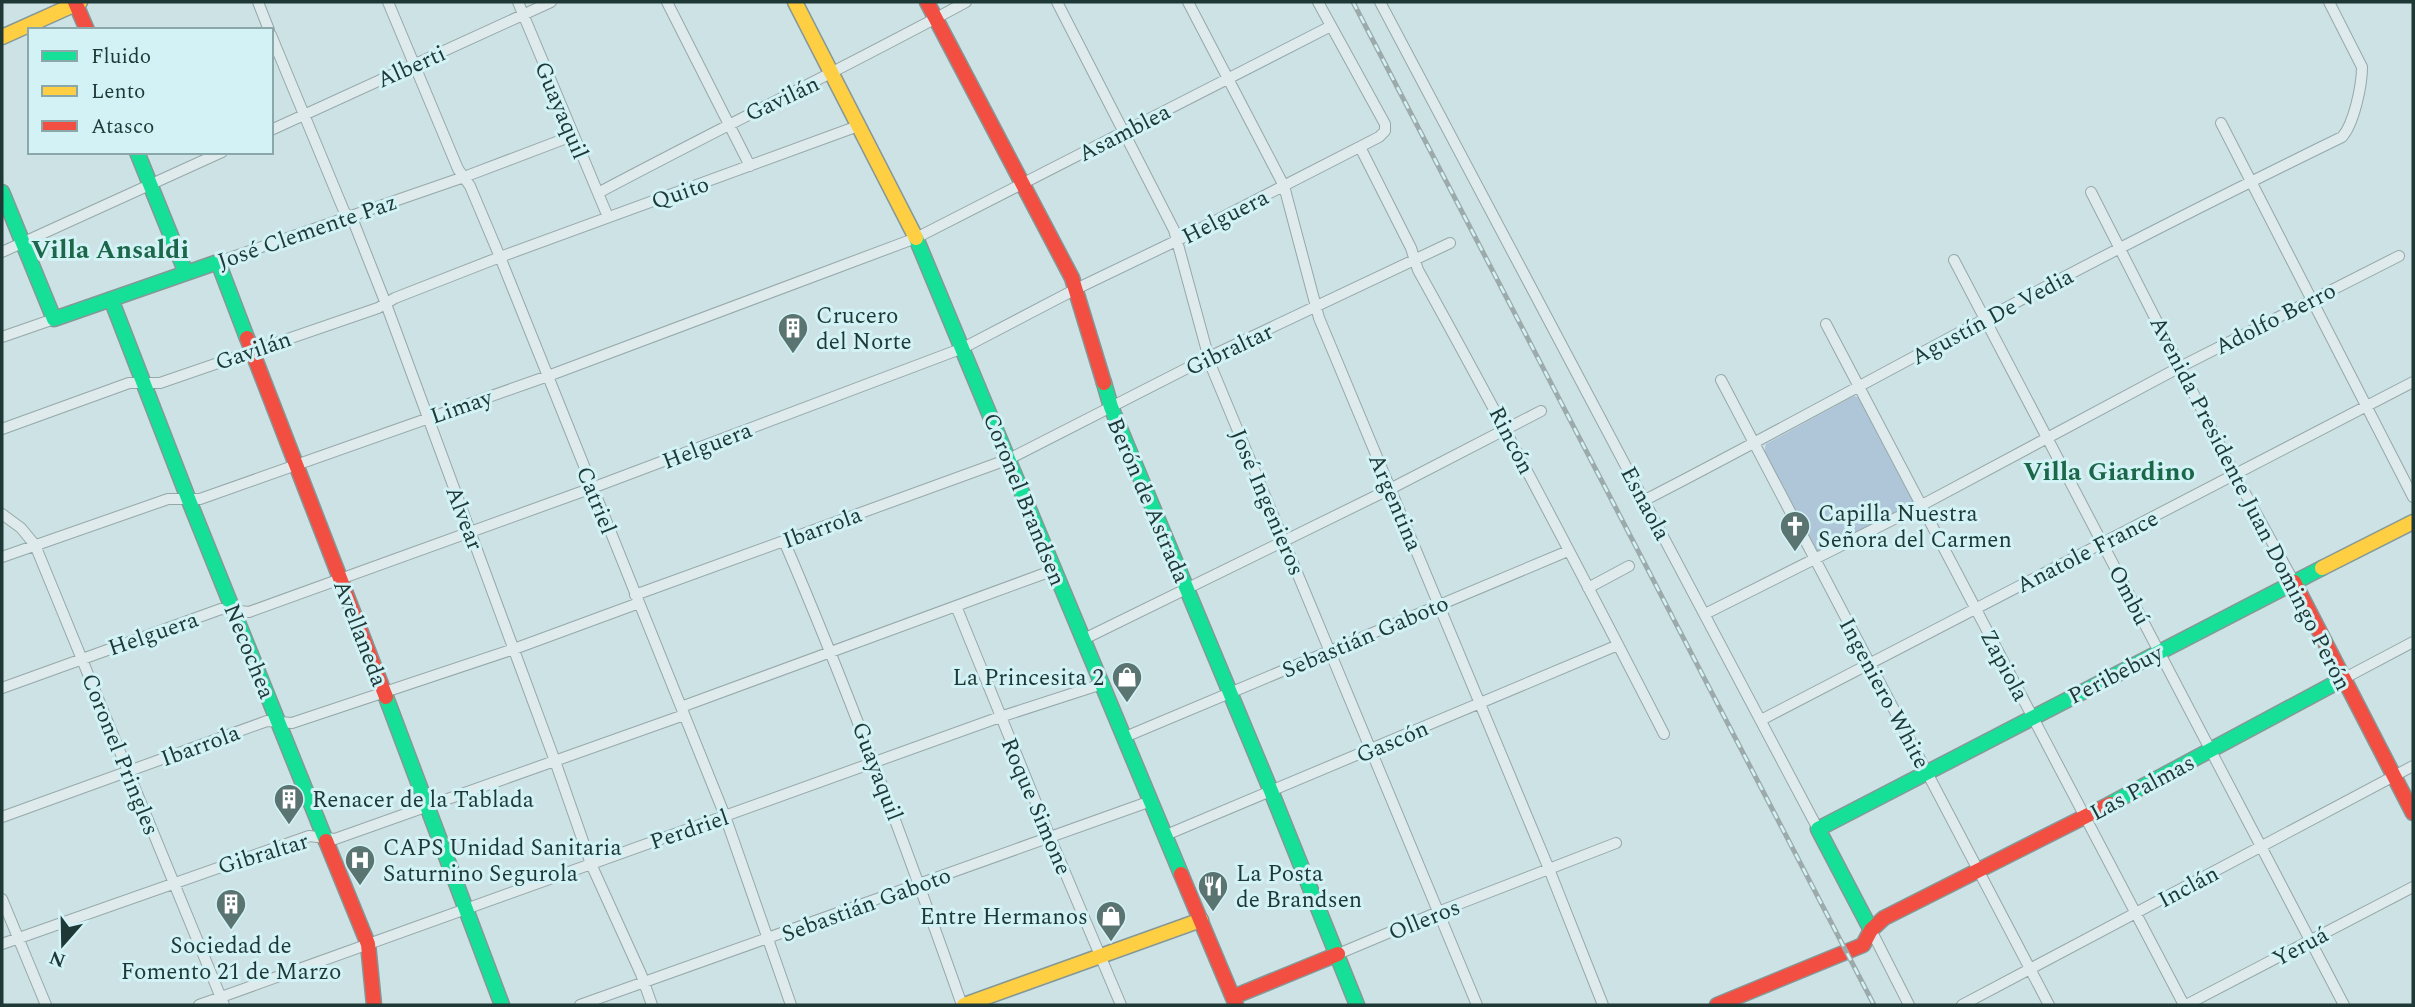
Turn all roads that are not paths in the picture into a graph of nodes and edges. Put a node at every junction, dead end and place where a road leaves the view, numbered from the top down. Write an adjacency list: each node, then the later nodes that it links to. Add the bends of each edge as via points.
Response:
1 (77, 2): 18 (street); 20 (street)
2 (258, 2): 19 (street)
3 (388, 2): 22 (street, Catriel)
4 (518, 2): 15 (street, Guayaquil)
5 (551, 2): 15 (street, Alberti)
6 (667, 2): 26 (street)
7 (795, 2): 23 (street, Coronel Brandsen)
8 (928, 2): 16 (street, Berón de Astrada)
9 (966, 2): 16 (street, Gavilán)
10 (1057, 2): 30 (street, José Ingenieros)
11 (1188, 2): 24 (street, Argentina)
12 (1318, 2): 17 (street)
13 (1380, 2): 91 (street, Esnaola)
14 (2329, 2): 37 (street, Agustín De Vedia, via 2362,67 2351,121 2342,137)
15 (524, 15): 22 (street, Alberti); 31 (street, Guayaquil)
16 (936, 18): 23 (street, Gavilán); 38 (street, Berón de Astrada)
17 (1331, 26): 24 (street, Asamblea); 32 (street, Helguera, via 1385,124 1379,137)
18 (86, 28)
19 (268, 28)
20 (2, 37)
21 (273, 40): 25 (street, Alvear)
22 (414, 65): 25 (street, Alberti); 36 (street, Catriel)
23 (832, 74): 26 (street, Gavilán); 28 (street, Coronel Brandsen)
24 (1228, 79): 30 (street, Asamblea); 40 (street, Argentina)
25 (303, 116): 29 (street, Alberti); 44 (street, Alvear)
26 (728, 123): 35 (street); 43 (street, Gavilán)
27 (2221, 123): 37 (street)
28 (858, 126): 35 (street, Quito); 46 (street, Coronel Brandsen)
29 (273, 129)
30 (1125, 132): 38 (street, Asamblea); 47 (street, José Ingenieros)
31 (572, 136): 36 (street, José Clemente Paz); 43 (street, Guayaquil)
32 (1360, 147): 40 (street, Helguera); 54 (street, Rincón)
33 (138, 154): 39 (street)
34 (218, 154): 39 (street)
35 (750, 166): 45 (street, Quito)
36 (464, 177): 44 (street, José Clemente Paz); 53 (street, Catriel)
37 (2251, 181): 50 (street, Agustín De Vedia); 60 (street)
38 (1022, 184): 46 (street, Asamblea); 58 (street, Berón de Astrada)
39 (150, 185): 48 (street); 57 (street)
40 (1284, 186): 47 (street, Helguera); 62 (street, Argentina)
41 (2, 192): 48 (street)
42 (2091, 192): 50 (street, Avenida Presidente Juan Domingo Perón)
43 (598, 193): 45 (street, Guayaquil)
44 (348, 217): 56 (street, José Clemente Paz); 61 (street, Alvear)
45 (608, 217): 53 (street, Quito)
46 (916, 238): 67 (street, Coronel Brandsen); 71 (street, Limay)
47 (1178, 240): 58 (street, Helguera); 69 (street, José Ingenieros)
48 (23, 243): 51 (street); 64 (street)
49 (1450, 243): 54 (street, Gibraltar)
50 (2120, 248): 63 (street, Agustín De Vedia); 70 (street, Avenida Presidente Juan Domingo Perón)
51 (2, 252)
52 (2399, 256): 60 (street, Adolfo Berro)
53 (500, 257): 61 (street, Gavilán); 71 (street, Catriel)
54 (1415, 259): 62 (street, Gibraltar); 81 (street, Rincón)
55 (1954, 260): 63 (street, Ombú)
56 (218, 262): 57 (street, José Clemente Paz); 68 (street, Avellaneda)
57 (186, 273): 59 (street, José Clemente Paz)
58 (1076, 289): 67 (street, Helguera); 77 (street, Berón de Astrada)
59 (111, 299): 64 (street, José Clemente Paz); 74 (street, Necochea)
60 (2311, 299): 70 (street, Adolfo Berro); 76 (street)
61 (386, 304): 68 (street, Gavilán); 79 (street, Alvear)
62 (1315, 308): 69 (street, Gibraltar); 88 (street, Argentina)
63 (1985, 318): 75 (street, Agustín De Vedia); 82 (street, Ombú)
64 (54, 319): 66 (street, José Clemente Paz)
65 (1826, 324): 75 (street, Zapiola)
66 (2, 337)
67 (963, 348): 84 (street, Coronel Brandsen); 87 (street, Helguera)
68 (251, 350): 74 (street, Gavilán, via 160,383); 85 (street, Avellaneda)
69 (1209, 357): 77 (street, Gibraltar); 96 (street, José Ingenieros)
70 (2180, 367): 82 (street, Adolfo Berro); 86 (street, Avenida Presidente Juan Domingo Perón)
71 (548, 376): 79 (street, Limay); 87 (street, Catriel)
72 (1721, 380): 83 (street, Ingeniero White)
73 (2413, 382): 76 (street, Anatole France)
74 (143, 383): 80 (street, Gavilán, via 129,383); 90 (street, Necochea)
75 (1860, 387): 83 (street, Agustín De Vedia); 92 (street, Zapiola)
76 (2366, 406): 86 (street, Anatole France); 89 (street)
77 (1111, 407): 84 (street, Gibraltar); 107 (street, Berón de Astrada)
78 (1541, 411): 81 (street)
79 (427, 418): 85 (street, Limay); 95 (street, Alvear)
80 (2, 429)
81 (1507, 429): 88 (street); 100 (street, Rincón)
82 (2048, 439): 92 (street, Adolfo Berro); 98 (street, Ombú)
83 (1755, 444): 91 (street, Agustín De Vedia); 102 (street, Ingeniero White)
84 (1009, 459): 97 (street, Ibarrola); 104 (street, Coronel Brandsen)
85 (294, 465): 90 (street, Limay, via 200,499); 105 (street, Avellaneda)
86 (2235, 475): 98 (street, Anatole France); 106 (street, Avenida Presidente Juan Domingo Perón)
87 (592, 488): 95 (street, Helguera); 109 (street, Catriel)
88 (1390, 489): 96 (street); 110 (street, Argentina)
89 (2413, 497)
90 (188, 498): 99 (street, Limay, via 168,499); 113 (street, Necochea)
91 (1645, 500): 114 (street, Esnaola)
92 (1922, 505): 102 (street, Adolfo Berro); 112 (street, Zapiola)
93 (2, 514): 99 (street, Coronel Pringles)
94 (2413, 522): 106 (street, Peribebuy)
95 (470, 532): 105 (street, Helguera); 118 (street, Alvear)
96 (1284, 539): 107 (street); 121 (street, José Ingenieros)
97 (784, 541): 109 (street, Ibarrola); 119 (street, Guayaquil)
98 (2102, 542): 112 (street, Anatole France); 120 (street, Ombú)
99 (35, 545): 101 (street, Limay); 122 (street, Coronel Pringles)
100 (1568, 551): 108 (street, Rincón); 110 (street, Sebastián Gaboto)
101 (2, 557)
102 (1816, 559): 114 (street, Adolfo Berro); 123 (street, Ingeniero White)
103 (1629, 566): 108 (street)
104 (1054, 570): 111 (street, Gibraltar); 115 (street, Coronel Brandsen)
105 (340, 578): 113 (street, Helguera, via 249,612); 127 (street, Avellaneda)
106 (2294, 582): 120 (street, Peribebuy); 124 (street, Avenida Presidente Juan Domingo Perón)
107 (1186, 588): 115 (street); 128 (street, Berón de Astrada)
108 (1588, 588): 117 (street, Rincón)
109 (637, 599): 118 (street, Ibarrola); 130 (street, Catriel)
110 (1439, 604): 121 (street, Sebastián Gaboto); 129 (street, Argentina)
111 (956, 606): 119 (street, Gibraltar); 131 (street, Roque Simone)
112 (1975, 608): 123 (street, Anatole France); 132 (street, Zapiola)
113 (234, 611): 122 (street, Helguera, via 221,610); 134 (street, Necochea)
114 (1705, 614): 133 (street, Esnaola)
115 (1084, 639): 125 (street, Coronel Brandsen)
116 (2413, 642): 124 (street, Las Palmas)
117 (1618, 645): 129 (street, Gascón); 135 (street, Rincón)
118 (514, 649): 127 (street, Ibarrola); 139 (street, Alvear)
119 (831, 650): 130 (street, Gibraltar); 140 (street, Guayaquil)
120 (2158, 651): 132 (street, Peribebuy); 138 (street, Ombú)
121 (1329, 652): 128 (street, Sebastián Gaboto); 137 (street, José Ingenieros)
122 (82, 658): 126 (street, Helguera); 143 (street, Coronel Pringles)
123 (1871, 663): 133 (street, Anatole France); 142 (street, Ingeniero White)
124 (2343, 680): 138 (street, Las Palmas); 144 (street, Avenida Presidente Juan Domingo Perón)
125 (1101, 684): 131 (street, Perdriel); 136 (street, Coronel Brandsen)
126 (2, 688)
127 (383, 692): 134 (street, Ibarrola, via 292,723); 147 (street, Avellaneda)
128 (1231, 692): 136 (street, Sebastián Gaboto); 145 (street, Berón de Astrada)
129 (1480, 704): 137 (street, Gascón); 159 (street, Argentina)
130 (683, 711): 139 (street, Gibraltar); 149 (street, Catriel)
131 (1000, 717): 140 (street, Perdriel); 154 (street, Roque Simone)
132 (2032, 717): 142 (street, Peribebuy); 151 (street, Zapiola)
133 (1761, 720): 152 (street, Esnaola)
134 (279, 722): 143 (street, Ibarrola, via 267,721); 155 (street, Necochea)
135 (1664, 734)
136 (1125, 737): 146 (street, Coronel Brandsen)
137 (1372, 750): 145 (street, Gascón); 166 (street, José Ingenieros)
138 (2211, 750): 151 (street, Las Palmas); 157 (street, Ombú)
139 (555, 761): 147 (street, Gibraltar); 158 (street, Alvear)
140 (876, 763): 149 (street, Perdriel); 162 (street, Guayaquil)
141 (2413, 766): 144 (street, Inclán)
142 (1927, 771): 152 (street, Peribebuy); 160 (street, Ingeniero White)
143 (129, 772): 150 (street, Ibarrola); 161 (street, Coronel Pringles)
144 (2394, 776): 148 (street, Avenida Presidente Juan Domingo Perón); 157 (street, Inclán)
145 (1271, 791): 153 (street, Gascón); 175 (street, Berón de Astrada)
146 (1151, 801): 153 (street, Coronel Brandsen); 154 (street, Sebastián Gaboto)
147 (427, 805): 155 (street, Gibraltar, via 335,839); 165 (street, Avellaneda)
148 (2413, 813)
149 (725, 816): 158 (street, Perdriel); 171 (street, Catriel)
150 (2, 817)
151 (2084, 818): 160 (street, Las Palmas); 167 (street, Zapiola)
152 (1818, 829): 169 (street, Esnaola)
153 (1166, 835): 168 (street, Coronel Brandsen)
154 (1050, 837): 162 (street, Sebastián Gaboto); 176 (street, Roque Simone)
155 (324, 838): 161 (street, Gibraltar, via 309,836); 174 (street, Necochea)
156 (1616, 843): 159 (street, Olleros)
157 (2261, 847): 167 (street, Inclán); 172 (street, Ombú)
158 (591, 864): 165 (street, Perdriel); 178 (street, Alvear)
159 (1549, 869): 166 (street, Olleros); 192 (street, Argentina)
160 (1978, 871): 169 (street, Las Palmas, via 1884,918); 177 (street, Ingeniero White)
161 (173, 882): 170 (street, Gibraltar); 179 (street, Coronel Pringles)
162 (920, 885): 171 (street, Sebastián Gaboto); 188 (street, Guayaquil)
163 (2413, 887): 172 (street, Yeruá)
164 (2, 899): 170 (street)
165 (467, 908): 174 (street, Perdriel); 184 (street, Avellaneda)
166 (1438, 912): 175 (street, Olleros); 191 (street, José Ingenieros)
167 (2135, 913): 177 (street, Inclán); 197 (street, Zapiola)
168 (1201, 920): 176 (street); 180 (street, Coronel Brandsen)
169 (1871, 930): 193 (street, via 1863,945 1842,956); 194 (street, Esnaola)
170 (19, 938): 173 (street, Gibraltar); 181 (street)
171 (767, 939): 178 (street, Sebastián Gaboto); 187 (street, Catriel)
172 (2310, 941): 197 (street, Yeruá); 198 (street, Ombú)
173 (2, 944)
174 (368, 944): 179 (street, Perdriel); 183 (street, Necochea)
175 (1338, 954): 180 (street, Olleros); 190 (street, Berón de Astrada)
176 (1101, 957): 188 (street); 189 (street, Roque Simone)
177 (2030, 970): 195 (street, Inclán); 196 (street, Ingeniero White)
178 (643, 982): 185 (street, Sebastián Gaboto); 186 (street, Alvear)
179 (223, 1001): 182 (street, Perdriel)
180 (1235, 1001)
181 (46, 1005)
182 (199, 1005)
183 (374, 1005)
184 (502, 1005)
185 (580, 1005)
186 (652, 1005)
187 (791, 1005)
188 (963, 1005)
189 (1121, 1005)
190 (1357, 1005)
191 (1476, 1005)
192 (1602, 1005)
193 (1717, 1005)
194 (1909, 1005)
195 (1962, 1005)
196 (2049, 1005)
197 (2185, 1005)
198 (2344, 1005)

